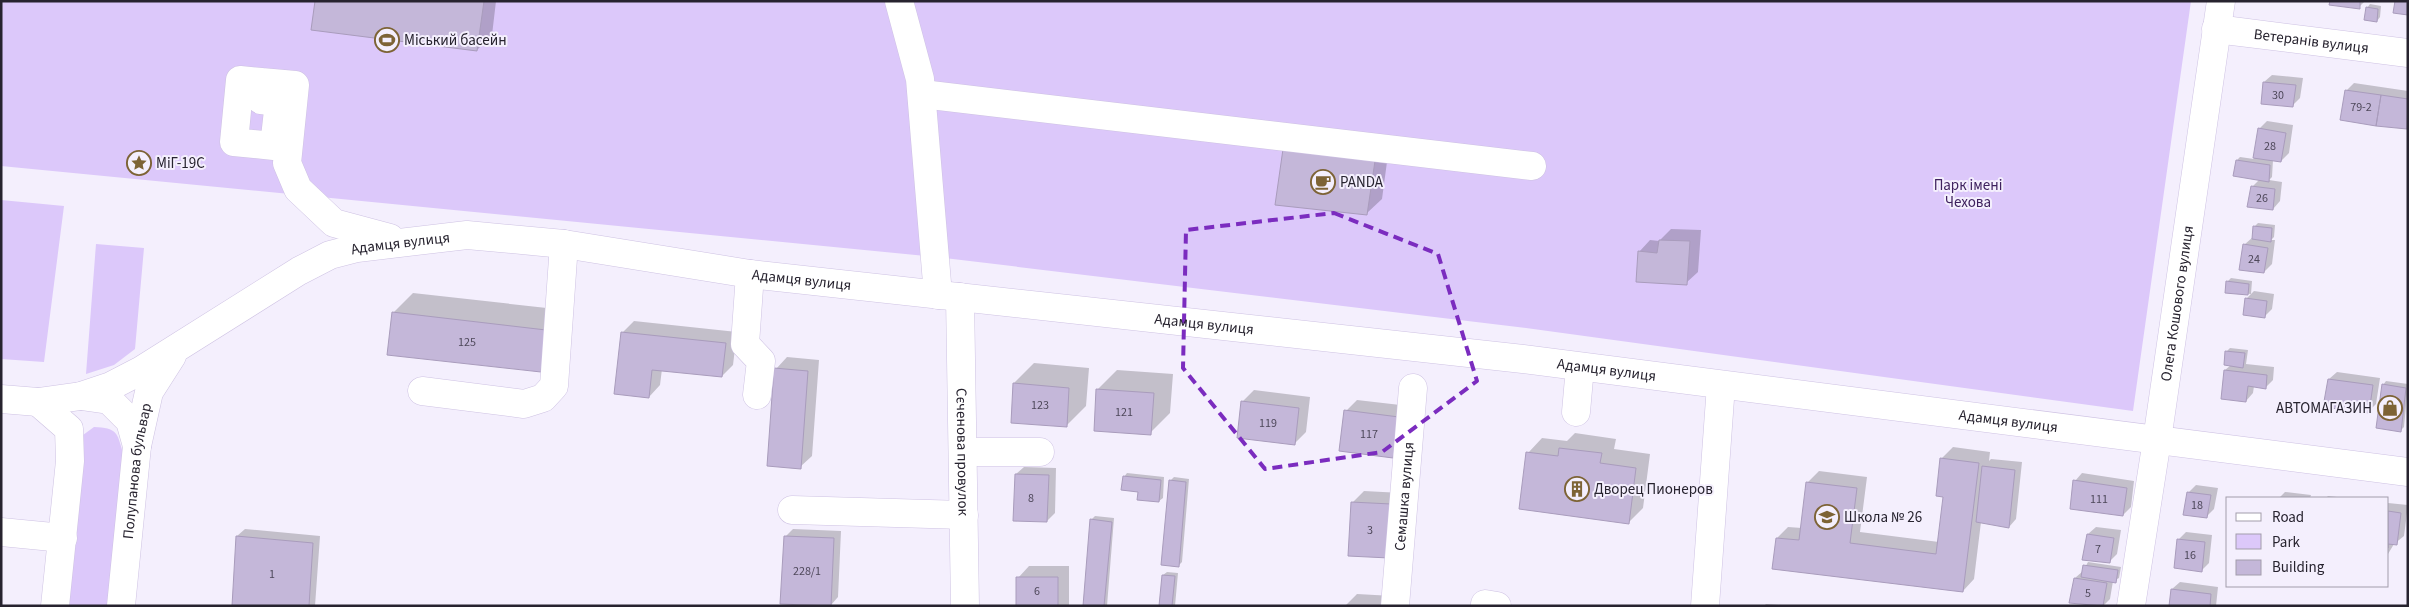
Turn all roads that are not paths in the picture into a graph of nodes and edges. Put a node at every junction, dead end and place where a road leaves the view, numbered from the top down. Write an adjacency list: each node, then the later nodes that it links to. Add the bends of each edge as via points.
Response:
1 (899, 1): 6 (street, Сєченова провулок)
2 (2220, 1): 3 (street, Олега Кошового вулиця)
3 (2216, 29): 4 (street, Ветеранів вулиця); 24 (street, Олега Кошового вулиця)
4 (2408, 53)
5 (262, 82): 8 (street, via 295,85 287,163 298,189)
6 (922, 94): 7 (street); 13 (street, Сєченова провулок)
7 (1532, 166)
8 (334, 223): 9 (street); 11 (street, via 327,240)
9 (403, 241): 10 (street, Адамця вулиця, via 467,235); 11 (street, Адамця вулиця, via 330,255)
10 (564, 244): 12 (street, Адамця вулиця); 18 (street, via 554,386 543,398 524,404)
11 (299, 271): 14 (street, Адамця вулиця)
12 (750, 274): 13 (street, Адамця вулиця); 19 (street, via 745,344 761,361)
13 (949, 296): 15 (street, Адамця вулиця); 26 (street, Сєченова провулок)
14 (178, 346): 20 (street, Адамця вулиця, via 140,371); 25 (street, Полупанова бульвар, via 149,392)
15 (1580, 367): 16 (street, Адамця вулиця); 23 (street)
16 (1721, 385): 24 (street, Адамця вулиця); 37 (street)
17 (1413, 388): 36 (street, Семашка вулиця)
18 (422, 391)
19 (757, 395)
20 (80, 396): 22 (street, Адамця вулиця); 25 (street, via 109,400 130,421)
21 (1, 399): 22 (street, Адамця вулиця)
22 (38, 402): 32 (street, via 69,429 70,461)
23 (1576, 412)
24 (2158, 440): 28 (street, Адамця вулиця); 38 (street, Олега Кошового вулиця)
25 (137, 446): 34 (street, Полупанова бульвар)
26 (964, 452): 27 (street); 30 (street, Сєченова провулок)
27 (1040, 452)
28 (2408, 472)
29 (792, 510): 30 (street)
30 (964, 515): 35 (street, Сєченова провулок)
31 (1, 532): 32 (street)
32 (63, 538): 33 (street)
33 (55, 606)
34 (121, 606)
35 (964, 606)
36 (1395, 606)
37 (1705, 606)
38 (2131, 606)

